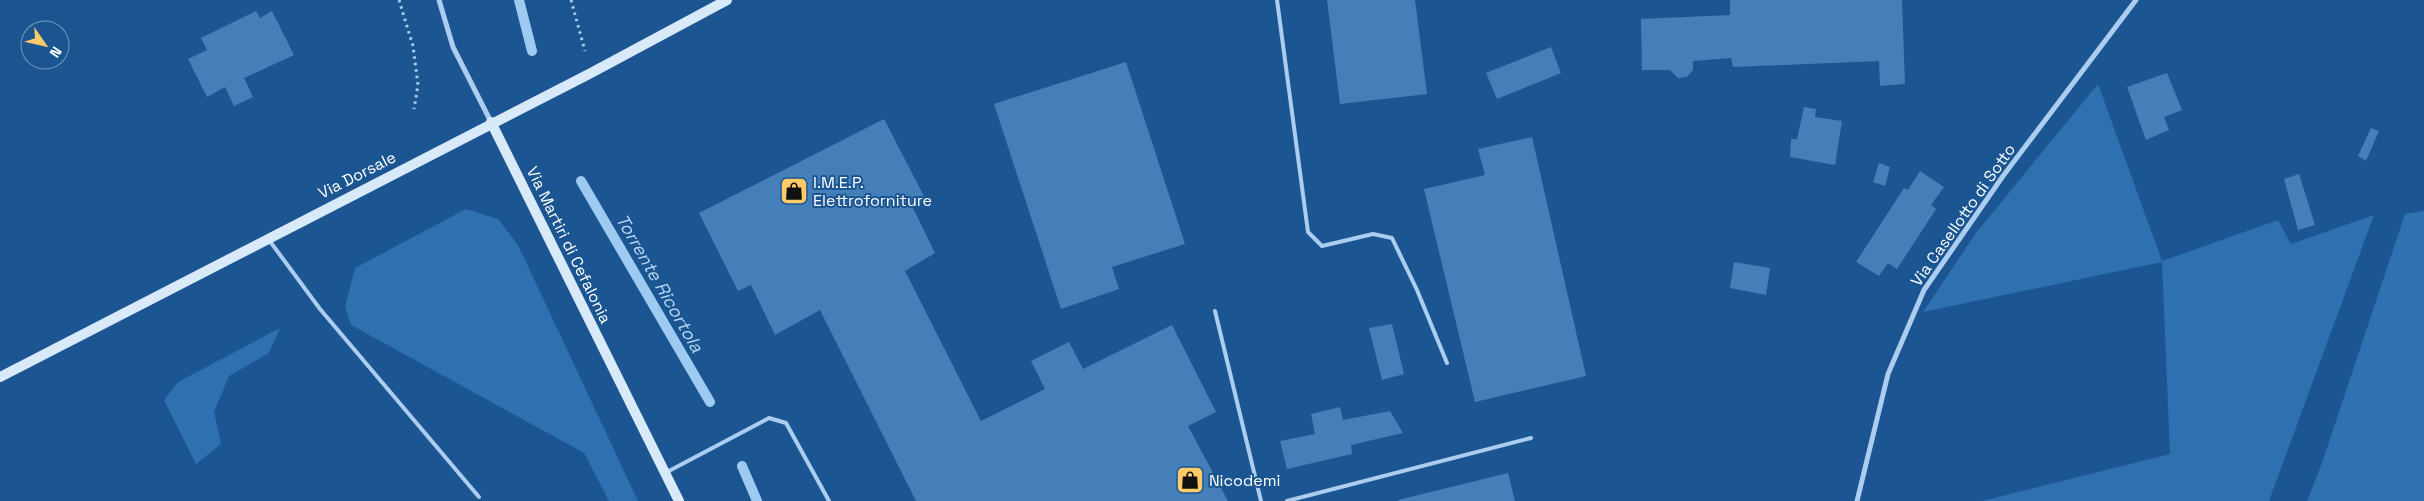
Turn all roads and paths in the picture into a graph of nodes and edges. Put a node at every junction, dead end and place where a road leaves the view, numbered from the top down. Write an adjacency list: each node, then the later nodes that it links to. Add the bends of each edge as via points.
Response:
1 (399, 0): 8 (path, via 412,46 418,85)
2 (439, 0): 9 (street, Via Martiri di Cefalonia, via 454,47)
3 (570, 0): 7 (path)
4 (727, 0): 7 (street, Via Dorsale)
5 (1276, 0): 12 (lane, via 1308,232 1322,246 1373,234 1392,238)
6 (2136, 0): 21 (street, Via Casellotto di Sotto, via 2003,176 1924,290 1888,374)
7 (591, 73): 9 (street, Via Dorsale)
8 (414, 109)
9 (491, 122): 10 (street, Via Dorsale); 15 (street, Via Martiri di Cefalonia)
10 (268, 238): 13 (street, Via Dorsale); 16 (lane, via 320,309)
11 (1215, 311): 19 (lane)
12 (1447, 363)
13 (0, 377)
14 (1531, 438): 20 (lane)
15 (665, 472): 17 (street, Via Martiri di Cefalonia); 18 (lane, via 769,418 786,423)
16 (479, 497)
17 (679, 501)
18 (829, 501)
19 (1261, 501)
20 (1287, 501)
21 (1857, 501)

